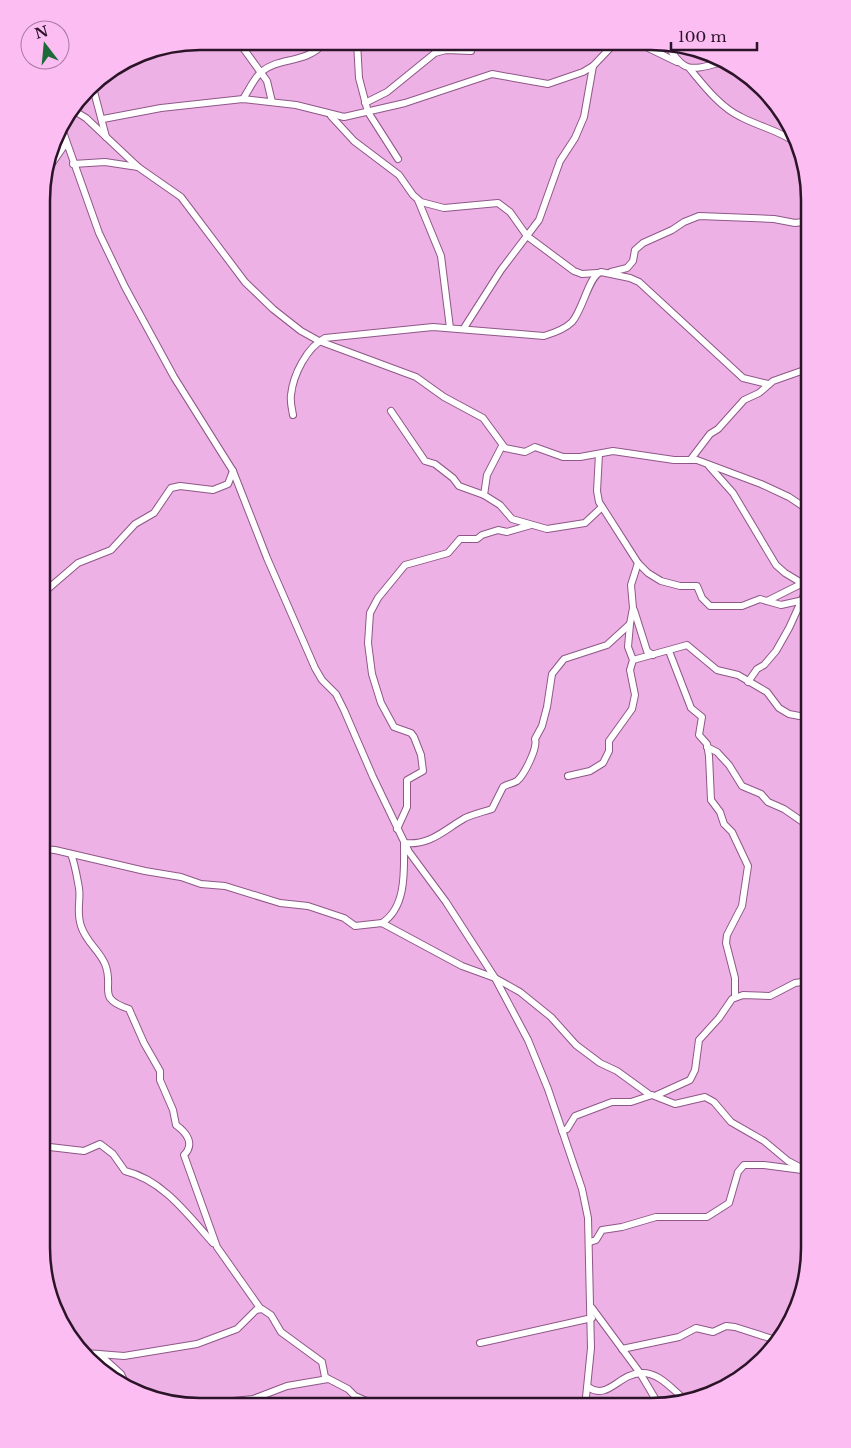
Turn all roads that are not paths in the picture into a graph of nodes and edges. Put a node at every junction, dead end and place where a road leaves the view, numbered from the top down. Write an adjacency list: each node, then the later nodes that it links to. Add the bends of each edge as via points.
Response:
1 (244, 50): 12 (street)
2 (315, 50): 12 (street, via 308,56)
3 (357, 50): 16 (street)
4 (609, 50): 10 (street)
5 (652, 50): 8 (street)
6 (672, 51): 8 (street)
7 (470, 52): 16 (street, via 446,50 435,53 382,96)
8 (679, 63): 11 (street)
9 (714, 64): 11 (street)
10 (594, 66): 17 (street, via 548,84 492,74 481,76 405,103); 31 (street, via 584,118 560,160 541,214)
11 (690, 69): 23 (street, via 735,114)
12 (262, 72): 14 (street); 15 (street)
13 (95, 93): 20 (street)
14 (243, 99): 15 (street); 20 (street, via 161,108)
15 (272, 102): 19 (street, via 306,107)
16 (365, 103): 17 (street)
17 (368, 112): 19 (street); 26 (street)
18 (78, 113): 22 (street)
19 (331, 116): 29 (street, via 354,141 399,175)
20 (103, 119): 22 (street)
21 (64, 137): 24 (street)
22 (106, 137): 28 (street)
23 (787, 137)
24 (66, 143): 25 (street); 27 (street)
25 (56, 157)
26 (398, 159)
27 (73, 164): 28 (street, via 105,162); 45 (street, via 99,233 125,287 174,377)
28 (138, 167): 36 (street, via 181,197 212,241 260,297)
29 (418, 199): 31 (street, via 444,208 498,203 510,212); 34 (street, via 441,256)
30 (801, 222): 33 (street, via 699,216 643,243 635,250 627,268)
31 (527, 236): 32 (street, via 576,272); 35 (street)
32 (597, 273): 33 (street); 35 (street, via 577,316 556,332 537,337)
33 (609, 273): 38 (street, via 641,284 743,378)
34 (450, 328): 35 (street); 36 (street, via 411,328 333,336)
35 (464, 328)
36 (318, 341): 40 (street, via 306,355 292,388); 41 (street, via 410,374 483,418)
37 (801, 371): 38 (street)
38 (768, 384): 43 (street, via 744,400 710,434)
39 (391, 411): 46 (street, via 425,460 435,464 459,486)
40 (293, 415)
41 (502, 446): 42 (street, via 525,452 536,447 563,457); 46 (street, via 487,475)
42 (599, 454): 43 (street, via 613,451 674,460); 48 (street, via 597,491)
43 (691, 459): 44 (street)
44 (710, 466): 47 (street, via 761,484); 51 (street, via 734,493 776,565)
45 (233, 471): 52 (street, via 228,484 217,488 171,488 154,513 135,524 111,550 78,563); 67 (street, via 315,668 336,694)
46 (484, 495): 49 (street, via 500,505 512,519)
47 (801, 505)
48 (602, 507): 49 (street, via 590,520 580,524 547,529); 50 (street)
49 (531, 525): 67 (street, via 507,532 498,530 477,539 460,538 448,552 405,565 370,613 370,665 378,693 394,727 414,736 424,762 423,771 407,780 407,807)
50 (638, 563): 55 (street, via 661,581 697,586 710,606 742,606 756,600); 57 (street, via 632,585)
51 (801, 582)
52 (50, 587)
53 (801, 587): 55 (street)
54 (801, 597): 56 (street)
55 (767, 601): 56 (street, via 781,606)
56 (799, 601): 62 (street, via 776,651)
57 (634, 608): 58 (street); 60 (street, via 647,651)
58 (630, 624): 61 (street, via 628,647); 68 (street, via 607,645 564,659 555,667 548,707 535,739 532,758 515,782 503,787 492,809 467,817 443,834 424,842)
59 (669, 650): 60 (street); 62 (street, via 687,645 717,670); 64 (street, via 691,708 702,716 699,735)
60 (653, 654): 61 (street)
61 (633, 660): 65 (street, via 630,670 635,698 626,720 609,741 609,751 603,763 590,771)
62 (748, 682): 63 (street, via 767,692 788,714)
63 (801, 716)
64 (707, 747): 66 (street, via 729,765 742,786 761,794 768,802); 74 (street, via 712,804 732,832 748,868 742,906 726,943 735,978)
65 (568, 776)
66 (801, 820)
67 (397, 829): 68 (street)
68 (404, 843): 71 (street, via 398,904 391,917); 72 (street)
69 (50, 850): 70 (street)
70 (71, 854): 71 (street, via 201,884 225,886 280,903 308,906 344,918 355,926); 81 (street, via 79,889 80,924 108,972 109,997 114,1004 129,1009 160,1071 160,1080 174,1110 176,1125 184,1130 190,1142 184,1155 187,1167)
71 (382, 923): 72 (street, via 462,966)
72 (495, 978): 75 (street, via 528,997 576,1045 600,1063); 76 (street, via 531,1046)
73 (801, 982): 74 (street, via 764,997)
74 (735, 997): 75 (street, via 699,1040 695,1070 690,1080)
75 (654, 1095): 76 (street, via 598,1106 575,1116); 78 (street, via 675,1104 710,1099 731,1122)
76 (562, 1131): 80 (street, via 582,1189)
77 (50, 1147): 81 (street, via 84,1151 100,1144 113,1154 125,1171 136,1173 157,1185)
78 (801, 1168)
79 (801, 1170): 80 (street, via 744,1165 738,1172 729,1203 707,1217 656,1217 602,1230 596,1240)
80 (590, 1242): 83 (street)
81 (217, 1247): 82 (street)
82 (260, 1308): 89 (street, via 237,1330 197,1344 124,1356); 92 (street, via 271,1315 294,1343 322,1362)
83 (592, 1308): 84 (street); 87 (street)
84 (592, 1318): 86 (street); 93 (street)
85 (771, 1338): 87 (street, via 735,1326 713,1332 696,1328 679,1337)
86 (480, 1343)
87 (622, 1350): 90 (street)
88 (93, 1353): 89 (street)
89 (99, 1353): 91 (street)
90 (640, 1373): 93 (street, via 619,1380 602,1392); 94 (street, via 663,1381); 98 (street)
91 (122, 1376)
92 (328, 1379): 95 (street, via 286,1386); 96 (street)
93 (588, 1387): 97 (street)
94 (680, 1395)
95 (256, 1398)
96 (360, 1398)
97 (586, 1398)
98 (654, 1398)

